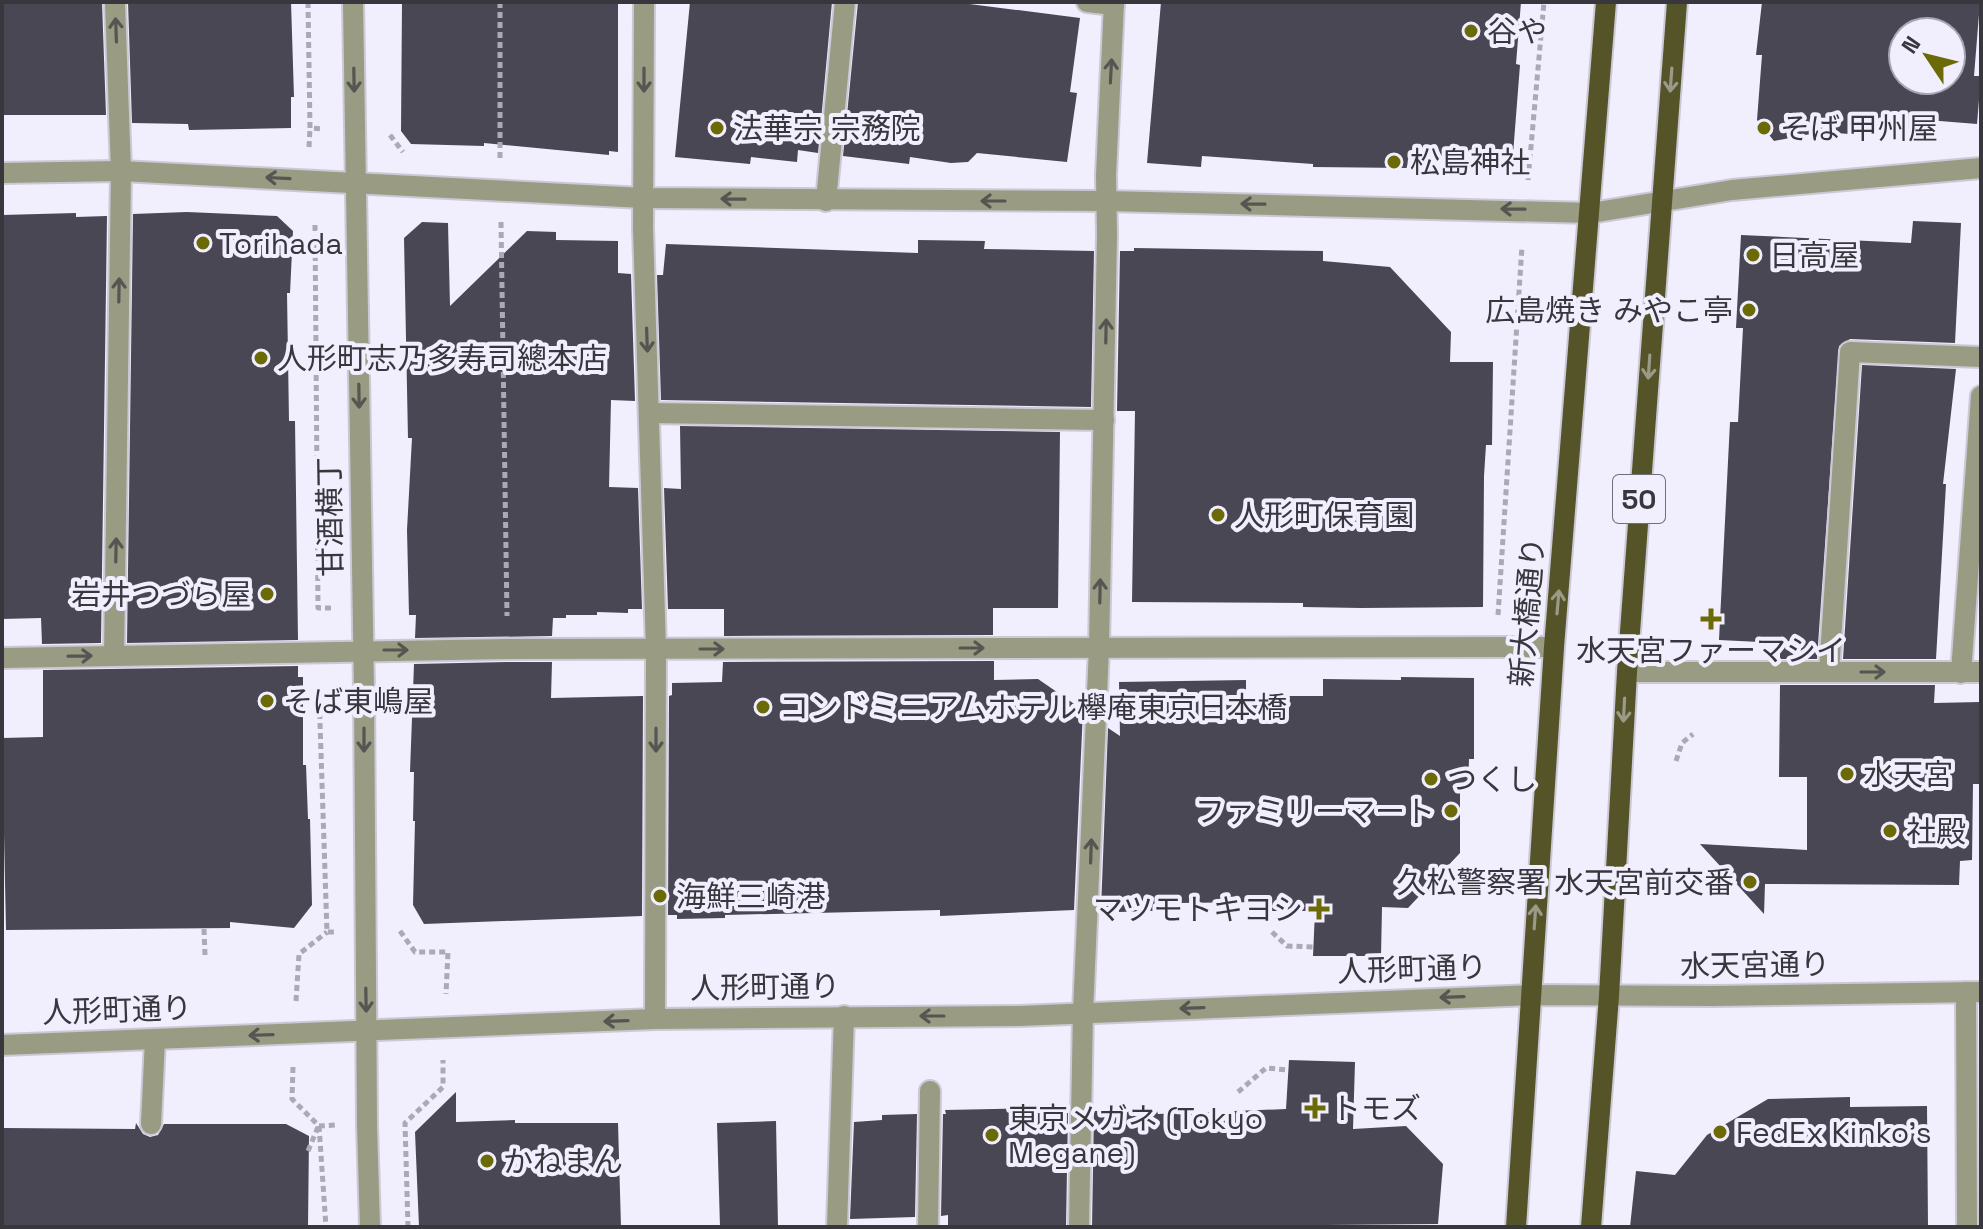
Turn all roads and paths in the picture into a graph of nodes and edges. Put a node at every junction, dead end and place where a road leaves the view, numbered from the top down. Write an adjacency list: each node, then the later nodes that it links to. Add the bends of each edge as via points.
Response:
1 (115, 2): 12 (street, one-way to 1)
2 (353, 2): 14 (street, 甘酒横丁, one-way to 14)
3 (500, 2): 15 (path)
4 (644, 2): 16 (street, one-way to 16)
5 (845, 2): 17 (street)
6 (1087, 2): 10 (street)
7 (1544, 2): 20 (path)
8 (1606, 2): 21 (main road, 新大橋通り / 50)
9 (1677, 2): 19 (main road, 50, one-way to 19)
10 (1114, 4): 18 (street, one-way to 10)
11 (1981, 168): 19 (street, via 1732,190)
12 (121, 171): 13 (street); 14 (street, one-way to 12); 32 (street, one-way to 12)
13 (2, 173)
14 (356, 182): 15 (street); 31 (street, 甘酒横丁, one-way to 31)
15 (500, 191): 16 (street); 29 (path)
16 (643, 198): 17 (street, one-way to 16); 24 (street, one-way to 24)
17 (826, 201): 18 (street, one-way to 17)
18 (1107, 201): 20 (street, one-way to 18); 25 (street, one-way to 18)
19 (1662, 202): 21 (street); 34 (main road, 50, one-way to 34)
20 (1524, 209): 21 (street); 26 (path)
21 (1591, 213): 27 (main road, 新大橋通り / 50, one-way to 21)
22 (1981, 357): 35 (street, via 1850,352)
23 (1981, 396): 36 (street)
24 (649, 413): 25 (street); 30 (street)
25 (1104, 420): 28 (street, one-way to 25)
26 (1496, 646): 27 (street); 28 (street)
27 (1554, 647): 44 (main road, 新大橋通り / 50, one-way to 27)
28 (1099, 648): 30 (street, one-way to 28); 46 (street, one-way to 28)
29 (507, 649): 30 (street); 31 (street, one-way to 29)
30 (656, 649): 48 (street, one-way to 48)
31 (362, 650): 32 (street); 49 (street, 甘酒横丁, one-way to 49)
32 (114, 656): 33 (street, one-way to 32)
33 (2, 658)
34 (1627, 672): 35 (street); 45 (main road, 50, one-way to 45)
35 (1829, 672): 36 (street, one-way to 36)
36 (1971, 673)
37 (1693, 734): 38 (path, via 1682,743)
38 (1676, 761)
39 (204, 929): 42 (path)
40 (1272, 932): 41 (path, via 1287,946)
41 (1314, 947)
42 (205, 955)
43 (1974, 992): 45 (street, 水天宮通り); 64 (street)
44 (1530, 995): 45 (street, 水天宮通り); 46 (street, 人形町通り, one-way to 46); 62 (main road, 新大橋通り / 50)
45 (1609, 996): 63 (main road, 50)
46 (1083, 1012): 47 (street, 人形町通り, one-way to 47); 61 (street)
47 (844, 1016): 48 (street, 人形町通り); 59 (street)
48 (655, 1019): 49 (street, 人形町通り, one-way to 49)
49 (367, 1030): 50 (street, 人形町通り, one-way to 50); 58 (street, 甘酒横丁)
50 (155, 1039): 51 (street, 人形町通り); 55 (street)
51 (2, 1045)
52 (1288, 1070): 54 (path, via 1266,1068)
53 (930, 1091): 60 (street)
54 (1238, 1092)
55 (151, 1124)
56 (308, 1151): 57 (path, via 319,1126)
57 (326, 1227)
58 (370, 1227)
59 (837, 1227)
60 (928, 1227)
61 (1079, 1227)
62 (1516, 1227)
63 (1591, 1227)
64 (1967, 1227)

